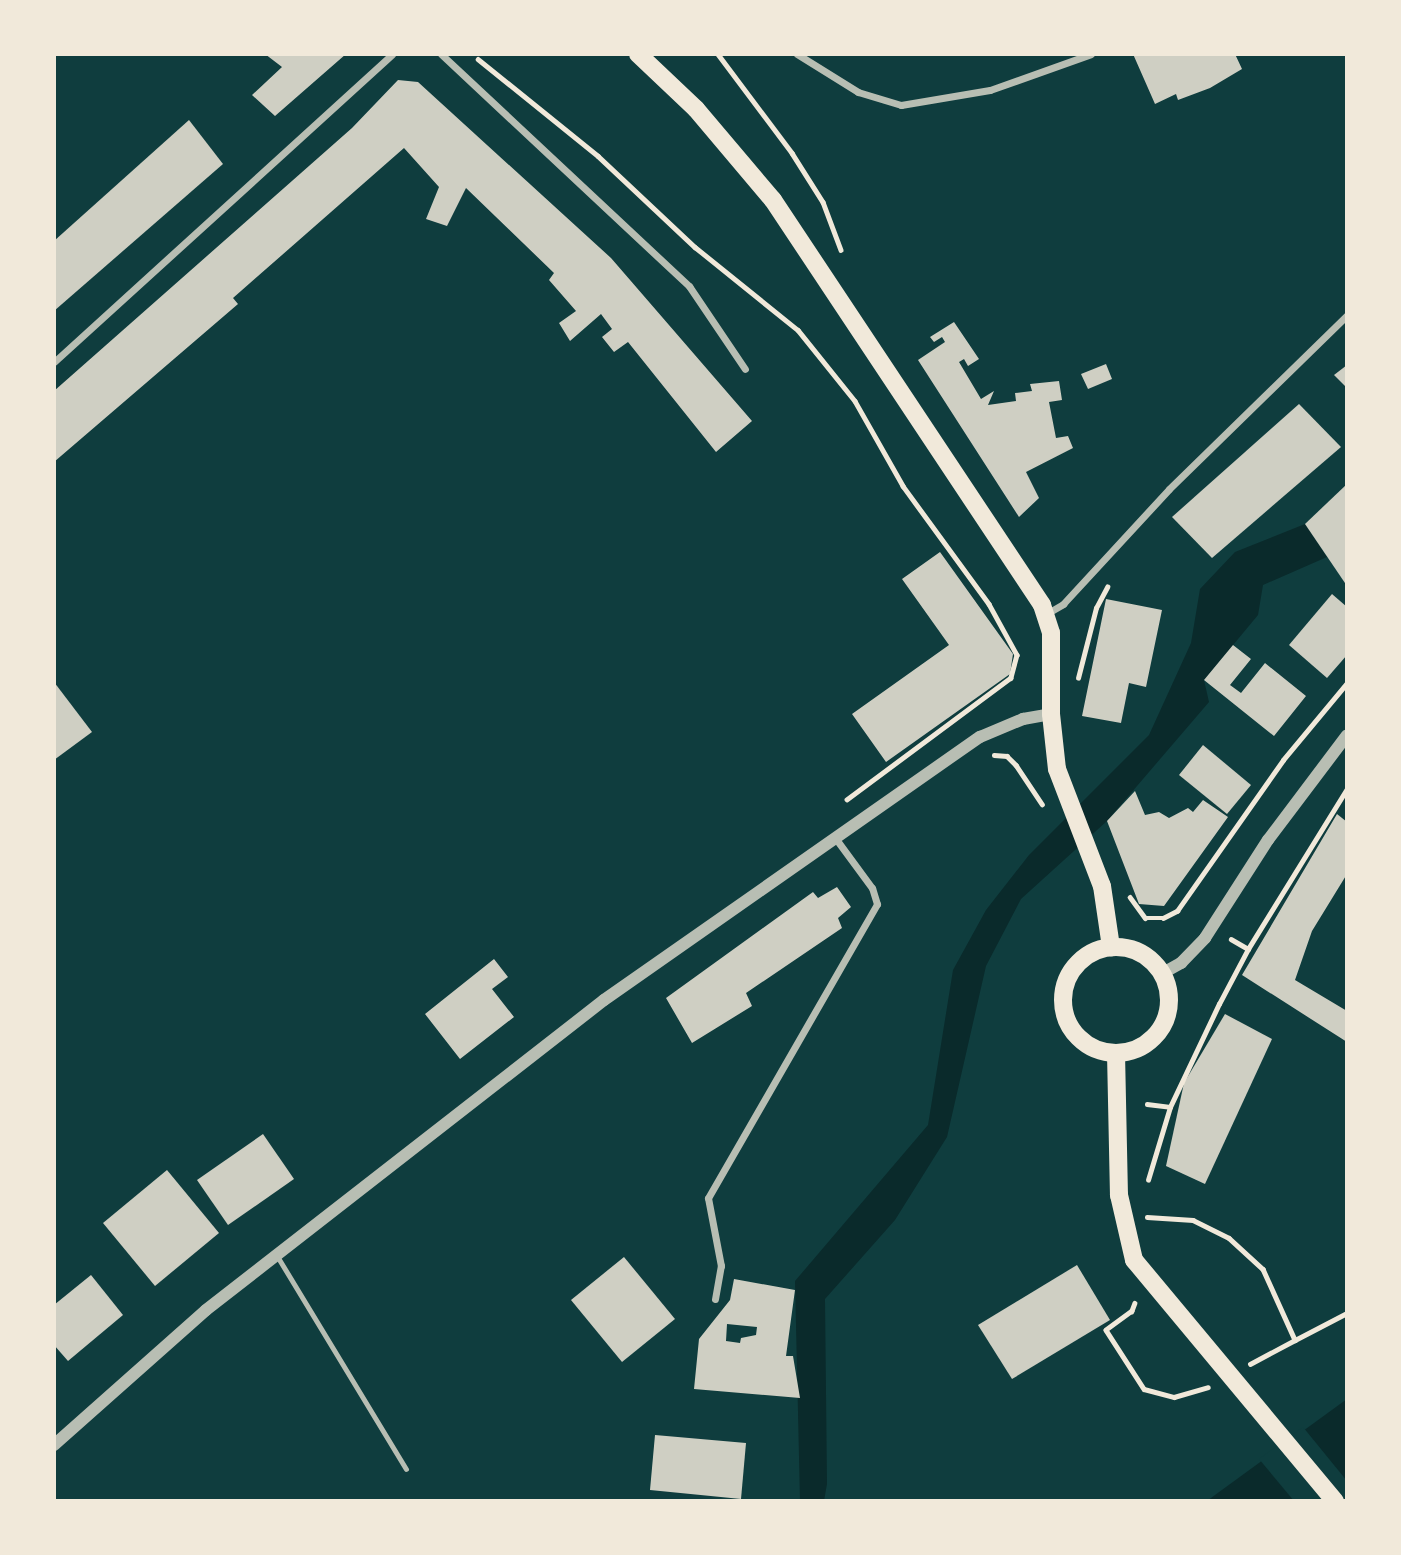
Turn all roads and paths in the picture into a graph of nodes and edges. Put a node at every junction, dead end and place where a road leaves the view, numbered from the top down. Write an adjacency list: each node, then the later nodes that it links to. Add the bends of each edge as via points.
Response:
1 (392, 54): 10 (street)
2 (441, 54): 11 (street, via 689,286)
3 (472, 54): 20 (path, via 598,156 695,247 798,330 855,401 903,486 989,604 1017,655 1012,678)
4 (638, 54): 13 (main road, via 696,109 773,200)
5 (718, 54): 8 (path, via 823,202)
6 (797, 54): 7 (street, via 858,92 901,105 990,90)
7 (1091, 54)
8 (841, 250)
9 (1347, 315): 13 (street, via 1169,489 1063,604)
10 (54, 362)
11 (744, 369)
12 (1112, 578): 14 (path, via 1096,608)
13 (1046, 614): 16 (main road, via 1053,655)
14 (1077, 682)
15 (1347, 683): 23 (path, via 1283,760 1177,911 1163,918 1145,918)
16 (1051, 714): 22 (street, via 1014,722 980,737); 25 (main road, via 1057,769 1105,901)
17 (1347, 735): 27 (street, via 1268,840 1205,938)
18 (985, 757): 21 (path, via 1007,756)
19 (1347, 789): 26 (path)
20 (840, 805)
21 (1048, 815)
22 (836, 839): 33 (street, via 604,1000); 34 (street, via 872,888 877,904 708,1198 721,1266)
23 (1128, 893)
24 (1231, 939): 26 (path)
25 (1111, 947): 27 (main road, via 1137,951); 28 (main road, via 1079,962 1063,994 1067,1020 1083,1042)
26 (1248, 949): 30 (path)
27 (1163, 974): 28 (main road, via 1169,992 1164,1022 1145,1045)
28 (1116, 1053): 32 (main road)
29 (1147, 1104): 30 (path)
30 (1170, 1107): 31 (path)
31 (1148, 1180)
32 (1121, 1217): 36 (path, via 1193,1220 1229,1238 1263,1269 1295,1340); 40 (main road, via 1133,1260)
33 (276, 1255): 38 (street, via 206,1310); 39 (lane)
34 (715, 1299)
35 (1135, 1303): 37 (path, via 1132,1311)
36 (1347, 1313)
37 (1106, 1330)
38 (54, 1445)
39 (406, 1469)
40 (1335, 1501)

